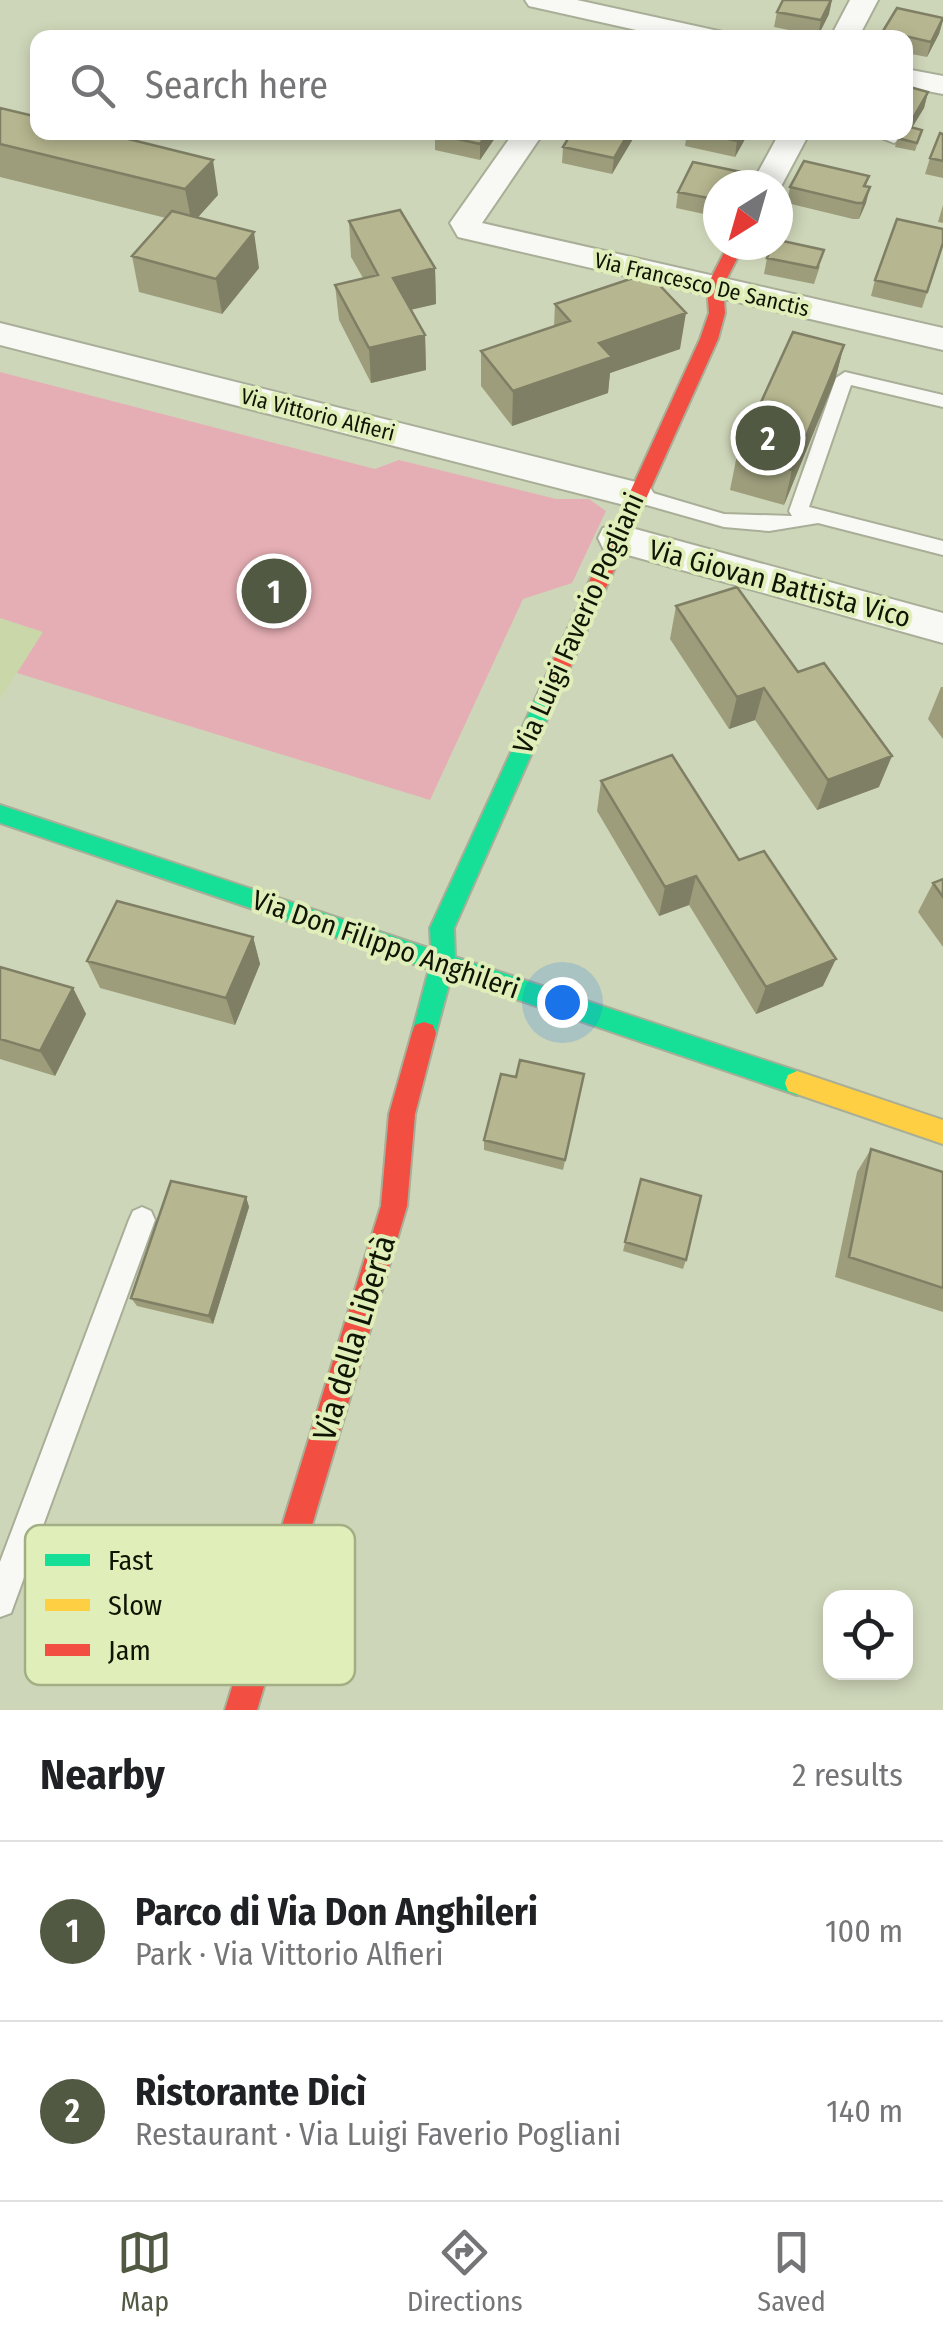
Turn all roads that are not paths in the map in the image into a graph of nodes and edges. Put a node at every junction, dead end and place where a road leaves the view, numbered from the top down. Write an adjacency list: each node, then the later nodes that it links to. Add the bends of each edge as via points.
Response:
1 (539, 0): 4 (street)
2 (676, 0): 5 (street)
3 (864, 0): 7 (street)
4 (604, 26): 5 (street)
5 (658, 26): 6 (street)
6 (676, 30)
7 (848, 30)
8 (913, 79): 9 (street)
9 (943, 85)
10 (524, 140): 14 (street, Via Francesco De Sanctis, via 466,223 481,234)
11 (791, 140): 12 (street)
12 (775, 170)
13 (728, 260): 14 (street)
14 (715, 286): 16 (street, Via Francesco De Sanctis); 18 (street, Via Luigi Faverio Pogliani, via 717,313 709,339)
15 (0, 334): 18 (street, Via Vittorio Alfieri)
16 (943, 340)
17 (943, 401): 19 (lane, via 844,378 798,511)
18 (636, 494): 19 (lane, via 732,524 793,524); 20 (street, Via Luigi Faverio Pogliani)
19 (818, 516): 21 (lane)
20 (617, 538): 22 (street, Via Giovan Battista Vico); 24 (street, Via Luigi Faverio Pogliani, via 442,928)
21 (943, 548)
22 (943, 628)
23 (0, 814): 24 (street, Via Don Filippo Anghileri)
24 (443, 962): 25 (street, Via Don Filippo Anghileri); 28 (street, Via della Libertà, via 402,1114 394,1206)
25 (943, 1132)
26 (142, 1220): 27 (lane)
27 (29, 1525)
28 (297, 1525)
29 (25, 1535): 30 (lane)
30 (0, 1602)
31 (249, 1685): 32 (street, Via della Libertà)
32 (241, 1710)

